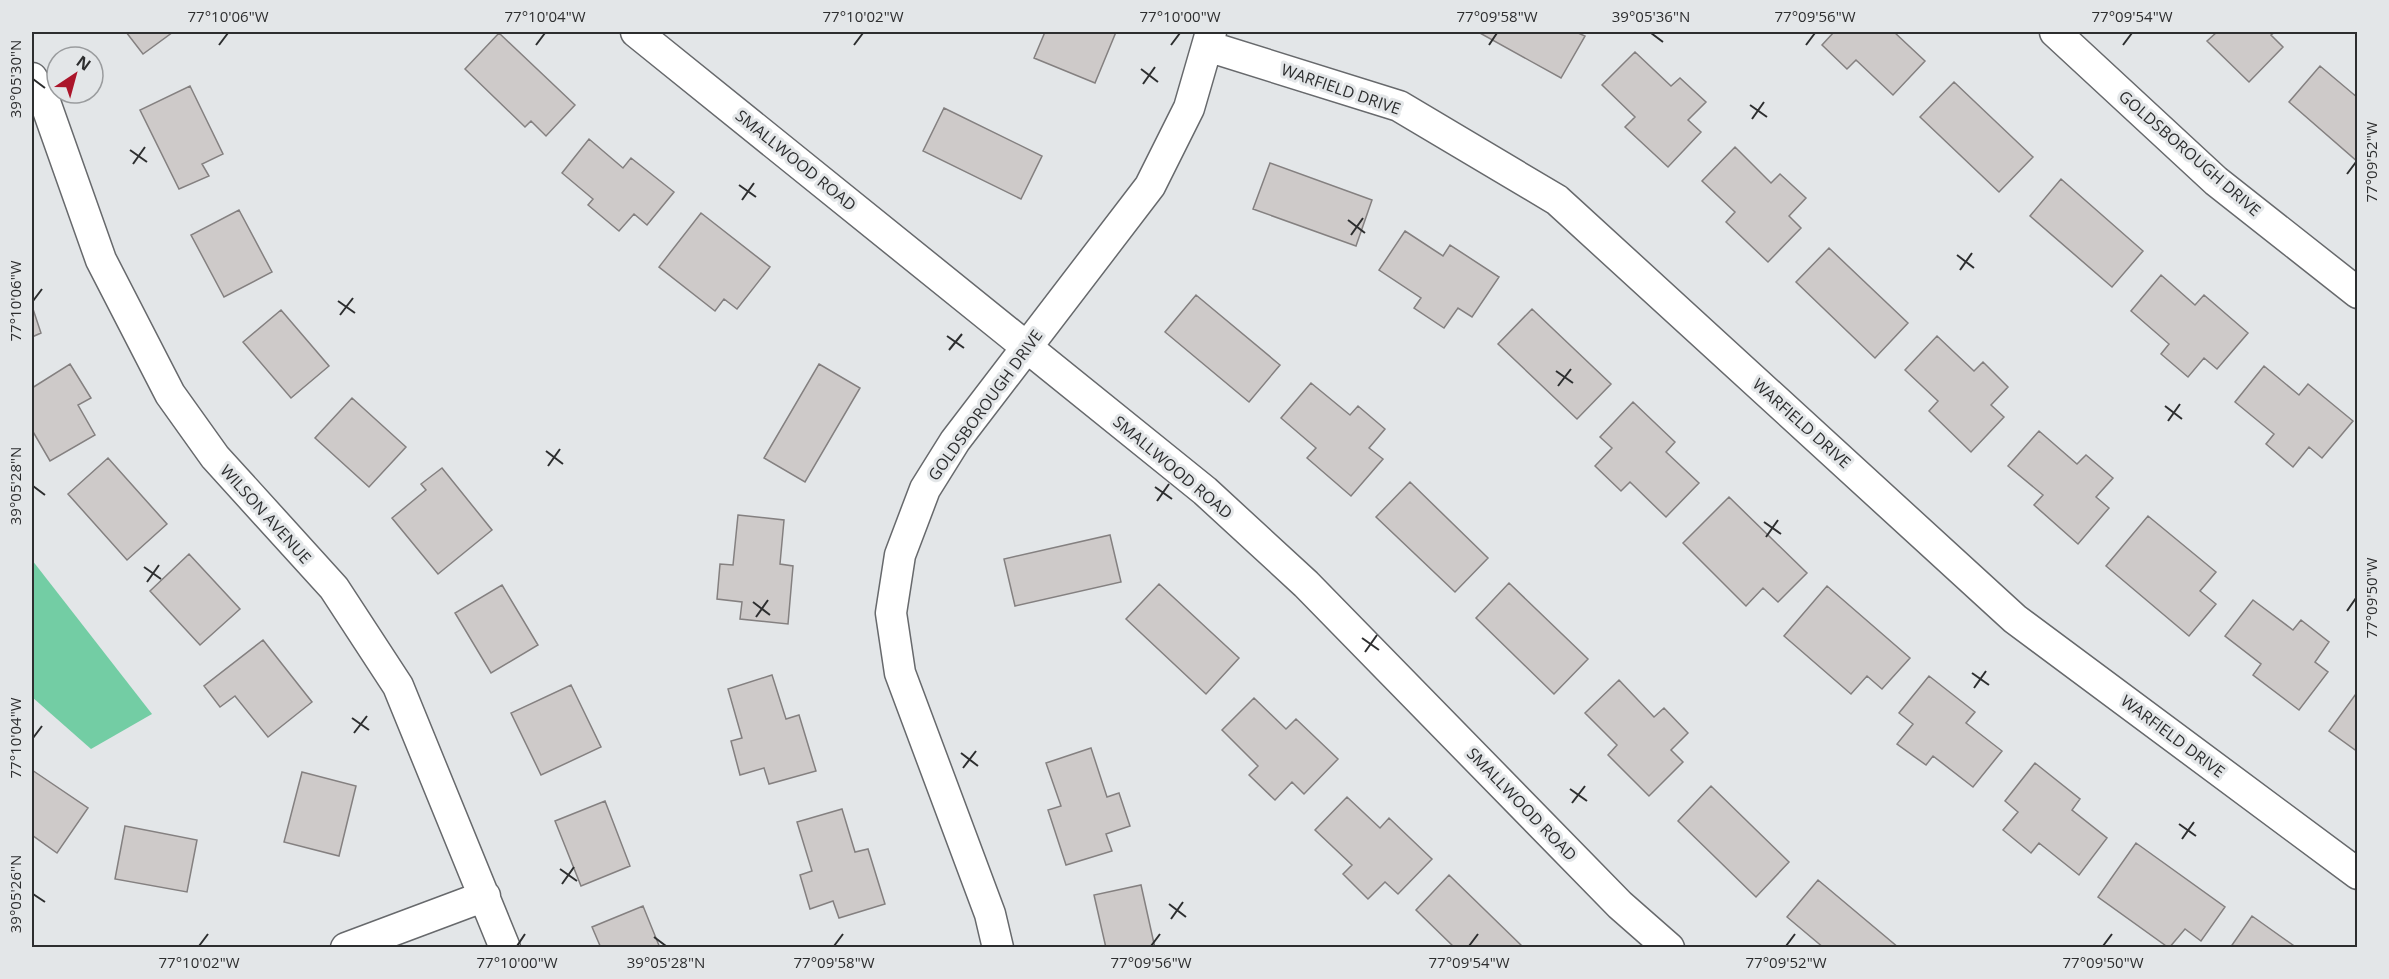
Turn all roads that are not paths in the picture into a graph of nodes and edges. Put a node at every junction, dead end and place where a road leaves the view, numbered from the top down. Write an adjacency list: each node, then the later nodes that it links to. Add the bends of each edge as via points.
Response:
1 (636, 32): 6 (street, SMALLWOOD ROAD)
2 (2055, 32): 5 (street, GOLDSBOROUGH DRIVE, via 2216,181)
3 (1209, 39): 6 (street, GOLDSBOROUGH DRIVE, via 1188,108 1150,186); 7 (street, WARFIELD DRIVE, via 1399,106 1557,200 2015,619)
4 (32, 78): 8 (street, WILSON AVENUE, via 44,99 101,260 170,394 215,457 334,588 398,686)
5 (2358, 293)
6 (1027, 346): 11 (street, GOLDSBOROUGH DRIVE, via 924,489 900,555 891,613 900,673 990,914); 12 (street, SMALLWOOD ROAD, via 1205,491 1306,584 1620,905)
7 (2358, 874)
8 (485, 896): 9 (street); 10 (street, WILSON AVENUE)
9 (346, 948)
10 (505, 948)
11 (998, 948)
12 (1669, 948)

